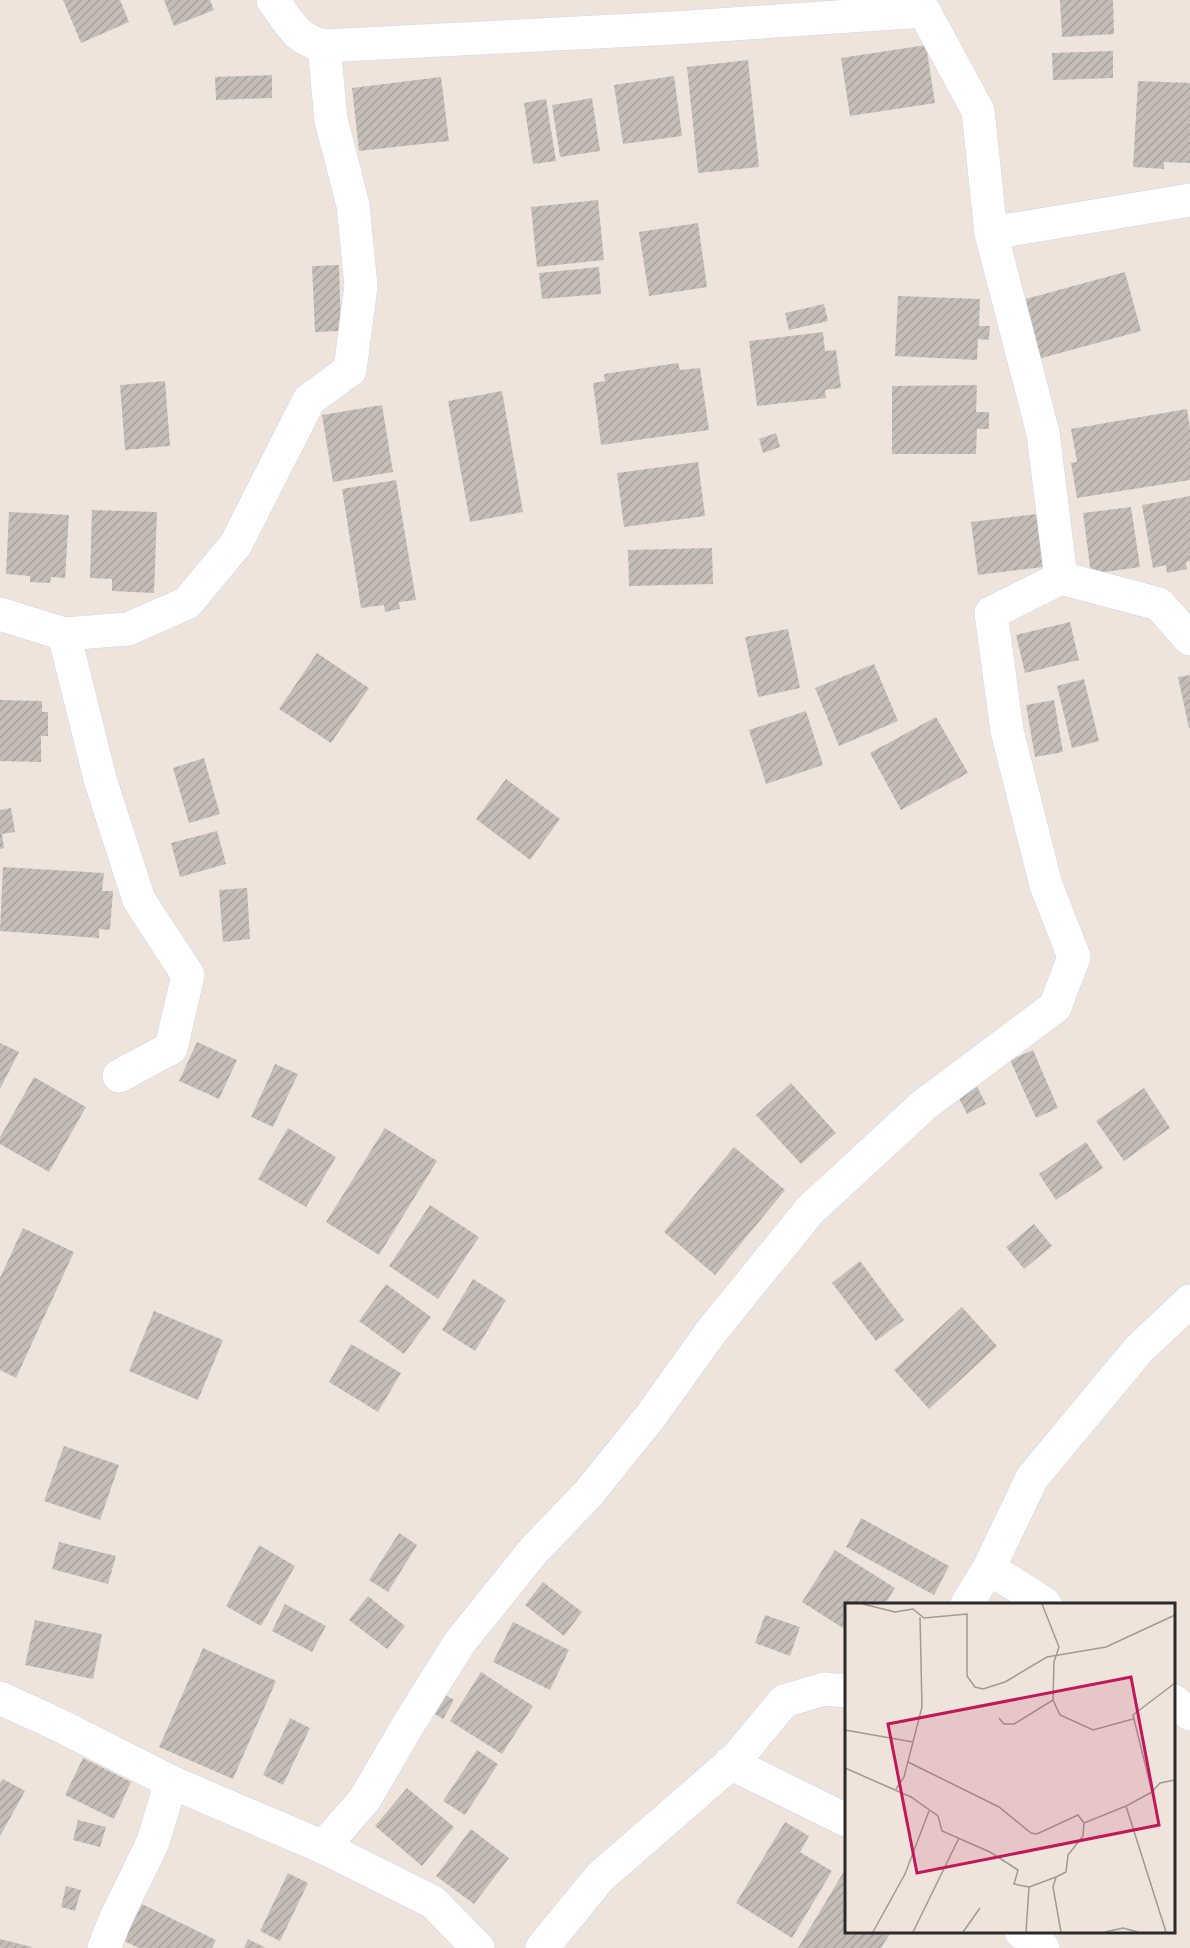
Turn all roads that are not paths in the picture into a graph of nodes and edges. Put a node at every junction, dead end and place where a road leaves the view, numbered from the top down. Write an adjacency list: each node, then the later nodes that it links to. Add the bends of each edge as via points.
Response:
1 (273, 0): 3 (street, via 298,35)
2 (920, 5): 3 (street, via 674,28); 5 (street, via 978,111)
3 (324, 46): 8 (street, via 331,120 352,205 361,286 350,370 309,400 236,544 187,603 128,629)
4 (1190, 200): 5 (street)
5 (991, 233): 6 (street, via 1042,433)
6 (1061, 578): 9 (street, via 1159,604); 22 (street, via 991,613 1007,731 1046,885 1074,957 1055,1007 925,1104 810,1210 588,1494 535,1549 460,1642 365,1799)
7 (0, 614): 8 (street)
8 (64, 634): 10 (street, via 100,779 139,900 188,975 171,1048)
9 (1190, 639)
10 (119, 1076)
11 (1190, 1301): 12 (street, via 1139,1349 1032,1478)
12 (989, 1568): 13 (street); 14 (street)
13 (968, 1603)
14 (1042, 1603)
15 (845, 1691): 19 (street, via 824,1689 784,1701)
16 (0, 1698): 20 (street)
17 (1175, 1703): 18 (street)
18 (1190, 1714)
19 (730, 1763): 21 (street); 26 (street, via 600,1877)
20 (171, 1782): 22 (street); 24 (street, via 153,1842)
21 (845, 1820)
22 (323, 1847): 25 (street, via 433,1902)
23 (1022, 1933): 27 (street)
24 (104, 1948)
25 (478, 1948)
26 (542, 1948)
27 (1043, 1948)

